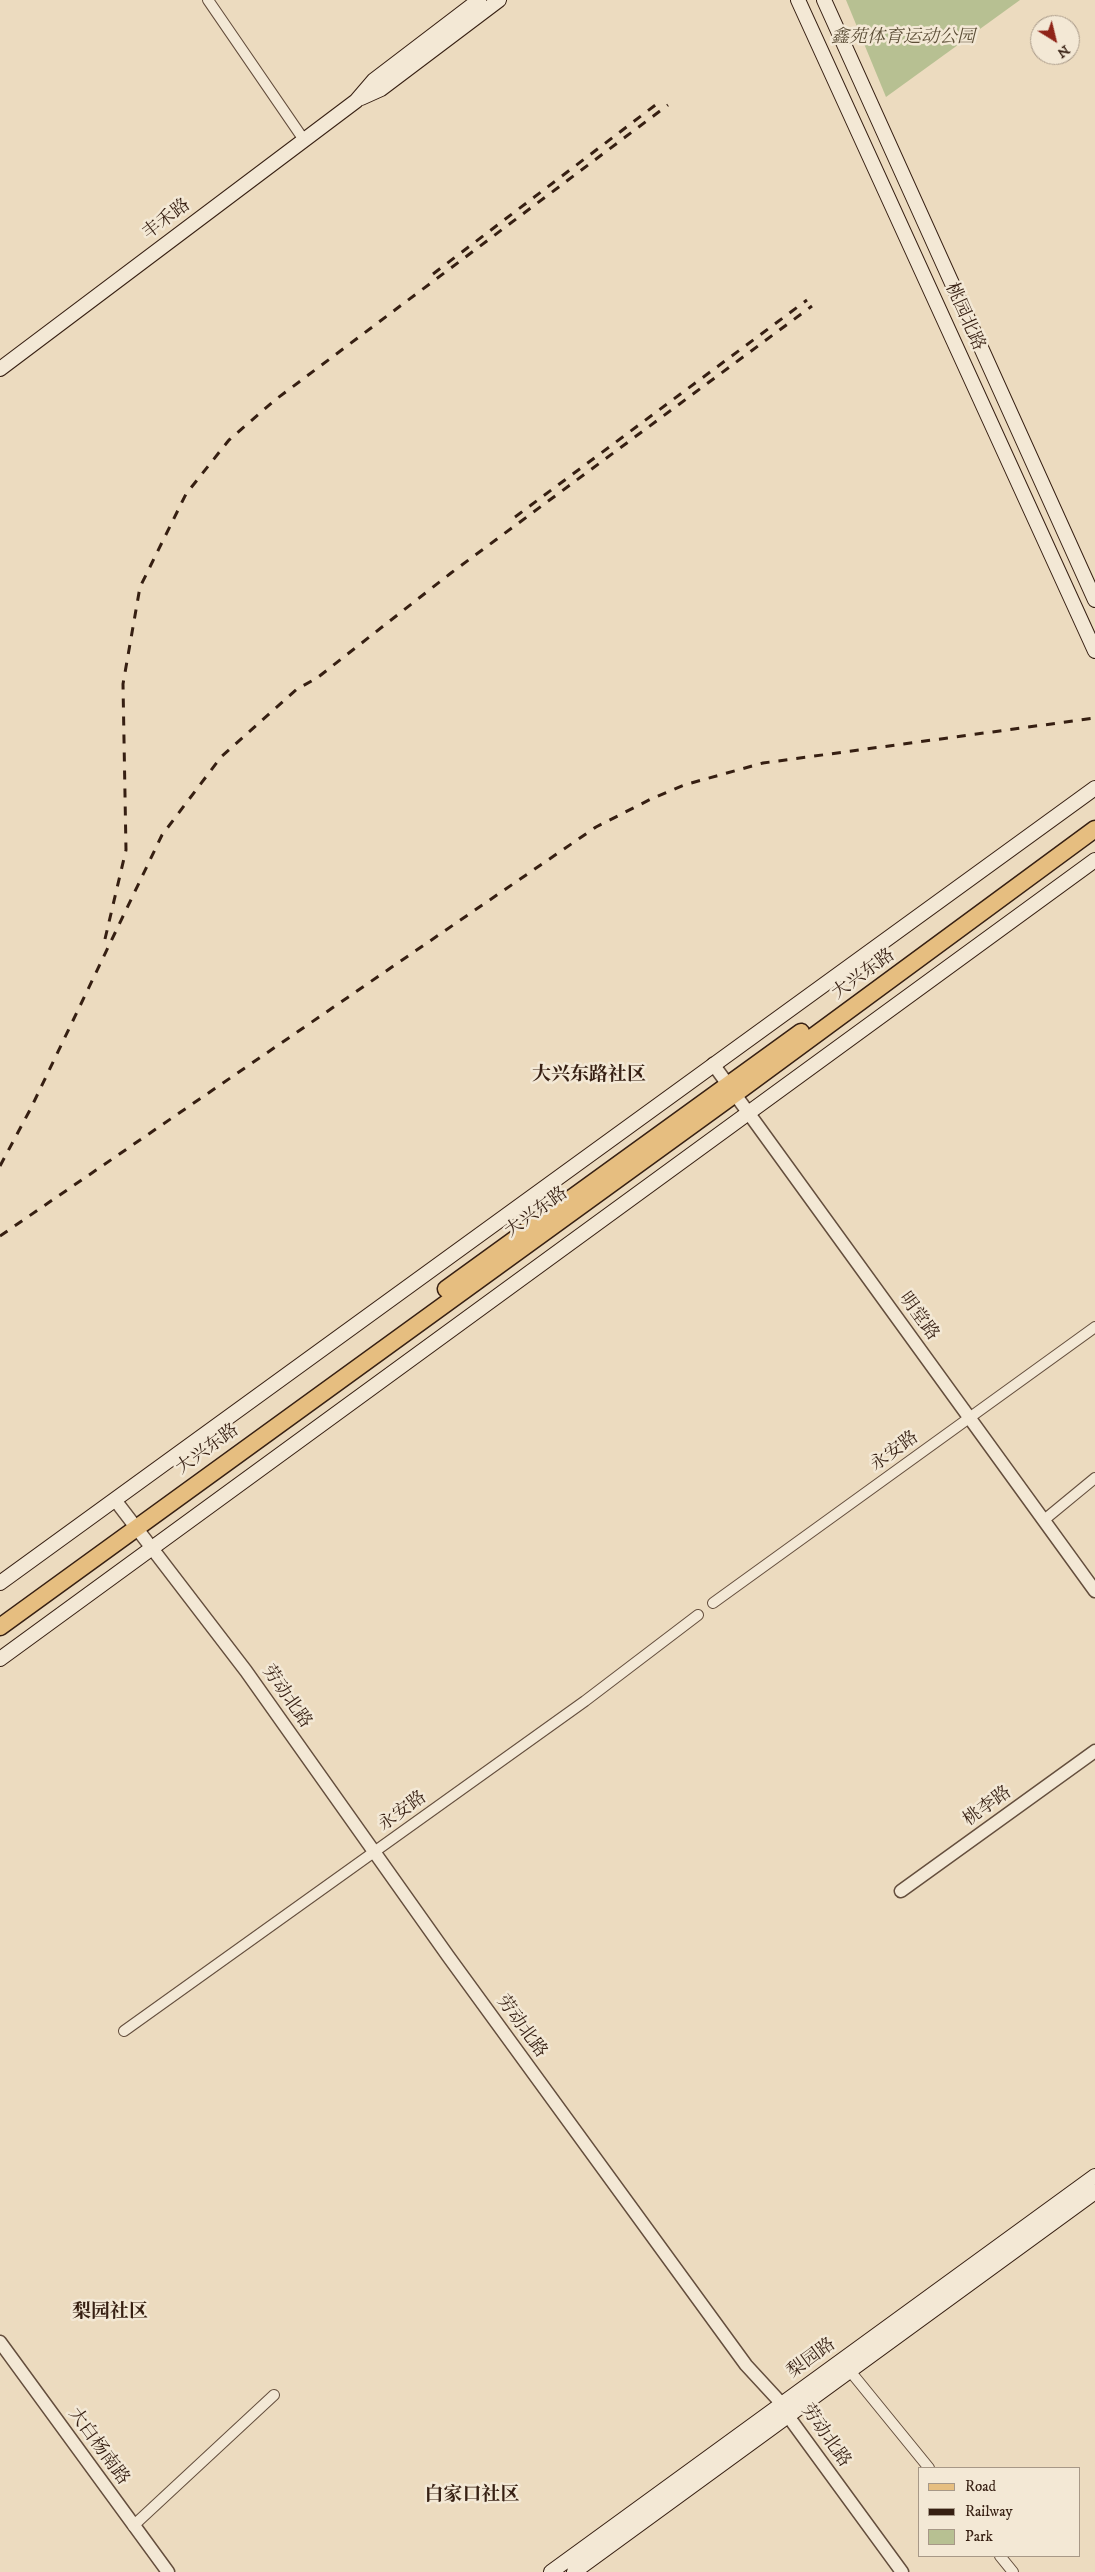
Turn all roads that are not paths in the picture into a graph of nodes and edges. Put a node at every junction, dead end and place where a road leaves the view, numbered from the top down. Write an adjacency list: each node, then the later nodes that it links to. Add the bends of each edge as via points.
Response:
1 (208, 0): 7 (street)
2 (480, 0): 6 (main road, 丰禾路, via 374,80)
3 (499, 0): 6 (main road, 丰禾路, via 381,89)
4 (798, 0): 10 (main road, 桃园北路)
5 (824, 0): 9 (main road, 桃园北路)
6 (356, 101): 7 (main road, 丰禾路)
7 (304, 140): 8 (main road, 丰禾路)
8 (0, 369)
9 (1095, 600)
10 (1095, 651)
11 (1095, 788): 15 (main road)
12 (1095, 817): 16 (main road, 大兴东路)
13 (1095, 829): 16 (main road, 大兴东路)
14 (1095, 860): 17 (main road)
15 (713, 1064): 16 (street, 明堂路); 21 (main road)
16 (731, 1089): 17 (street, 明堂路); 23 (main road, 大兴东路)
17 (748, 1112): 19 (street, 明堂路); 24 (main road)
18 (1095, 1327): 19 (street, 永安路)
19 (970, 1418): 22 (street, 明堂路); 27 (street, 永安路)
20 (1095, 1478): 22 (street)
21 (115, 1500): 23 (street, 劳动北路); 25 (main road)
22 (1044, 1520): 26 (street, 明堂路)
23 (132, 1523): 24 (street, 劳动北路); 28 (main road, 大兴东路); 30 (main road, 大兴东路)
24 (152, 1549): 31 (main road); 33 (street, 劳动北路, via 246,1671)
25 (0, 1583)
26 (1095, 1591)
27 (713, 1603)
28 (0, 1613)
29 (698, 1615): 33 (street, 永安路, via 585,1701)
30 (0, 1627)
31 (0, 1659)
32 (1095, 1751): 34 (street, 桃李路)
33 (374, 1852): 35 (street, 永安路); 41 (street, 劳动北路, via 740,2357)
34 (901, 1891)
35 (124, 2031)
36 (1095, 2176): 41 (main road, 梨园路)
37 (1095, 2192): 39 (main road, 梨园路)
38 (0, 2342): 43 (street, 大白杨南路)
39 (850, 2371): 41 (main road, 梨园路); 42 (street)
40 (274, 2395): 43 (street)
41 (785, 2410): 46 (main road, 梨园路); 47 (main road, 梨园路); 48 (street, 劳动北路)
42 (928, 2467)
43 (133, 2526): 45 (street, 大白杨南路)
44 (1001, 2557): 49 (street)
45 (168, 2572)
46 (551, 2572)
47 (574, 2572)
48 (902, 2572)
49 (1013, 2572)

